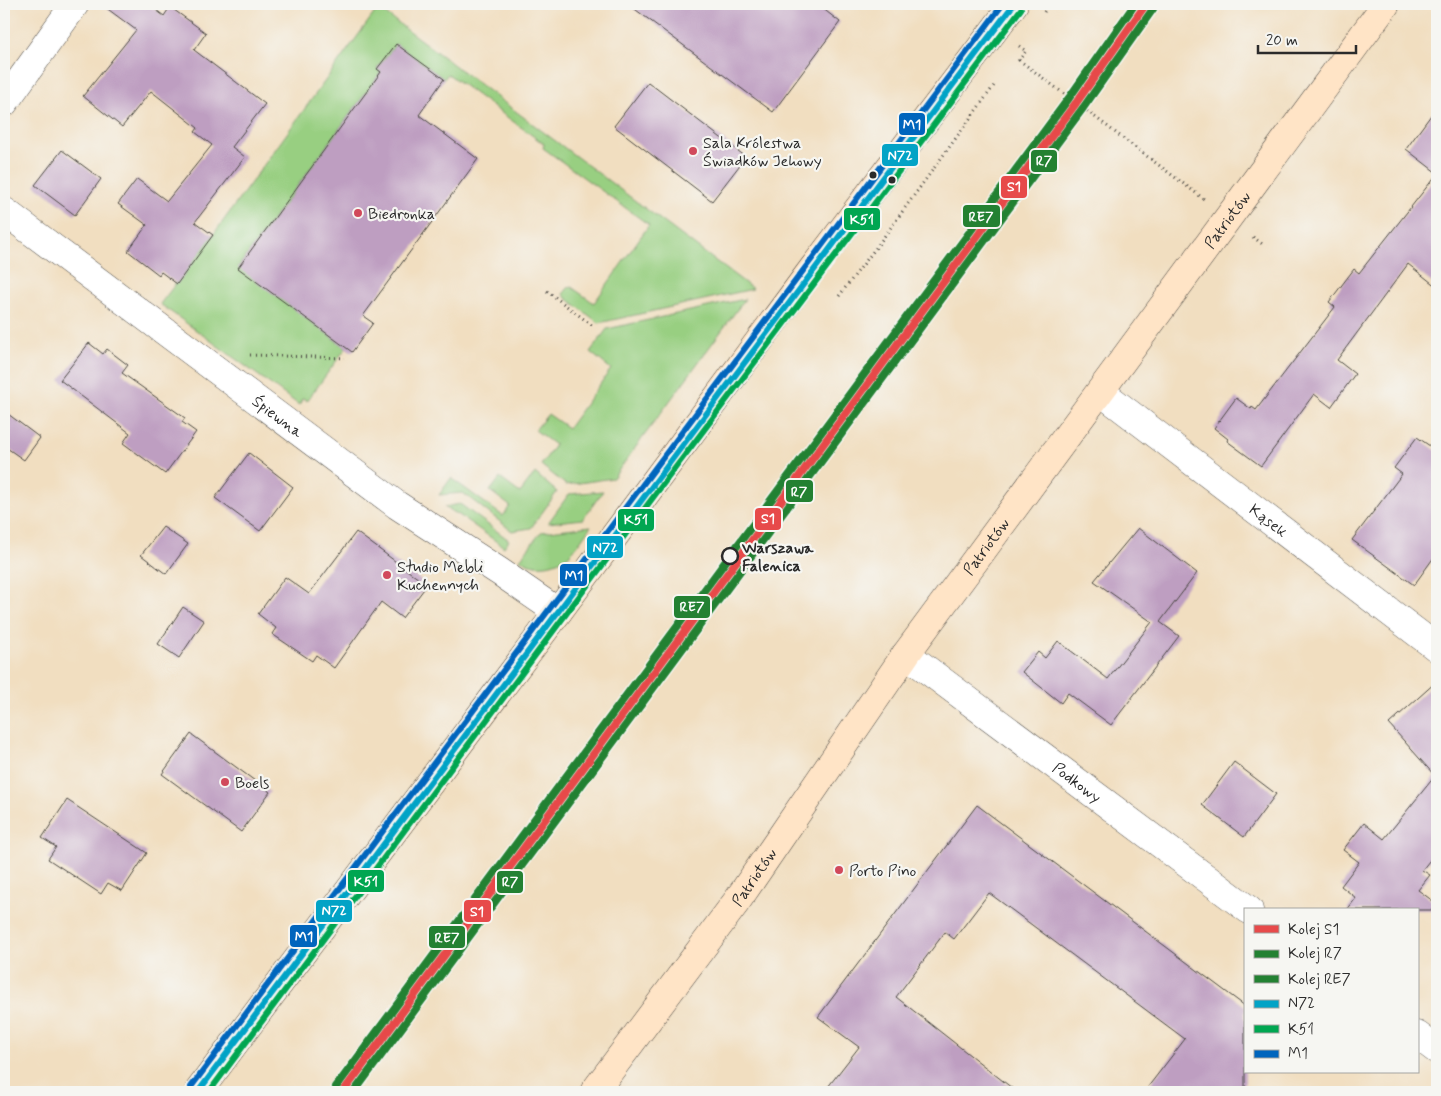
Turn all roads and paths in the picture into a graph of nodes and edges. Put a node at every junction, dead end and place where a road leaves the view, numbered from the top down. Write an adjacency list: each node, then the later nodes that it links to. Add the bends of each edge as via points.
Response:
1 (75, 4): 6 (street)
2 (1014, 4): 15 (main road)
3 (1386, 4): 14 (main road, Patriotów)
4 (1015, 52): 7 (path, via 1019,46 1026,51 1019,60)
5 (999, 78): 10 (path)
6 (4, 103)
7 (1207, 202)
8 (4, 211): 15 (street, Śpiewna, via 397,505)
9 (547, 291): 11 (path)
10 (839, 296)
11 (593, 326)
12 (248, 355): 13 (path)
13 (345, 358)
14 (1100, 392): 16 (street, Kąsek); 17 (main road, Patriotów)
15 (558, 612): 21 (main road)
16 (1436, 644)
17 (906, 654): 18 (street, Podkowy); 22 (main road, Patriotów, via 737,901)
18 (1246, 908)
19 (1418, 1036): 20 (street)
20 (1437, 1050)
21 (198, 1092)
22 (594, 1092)

